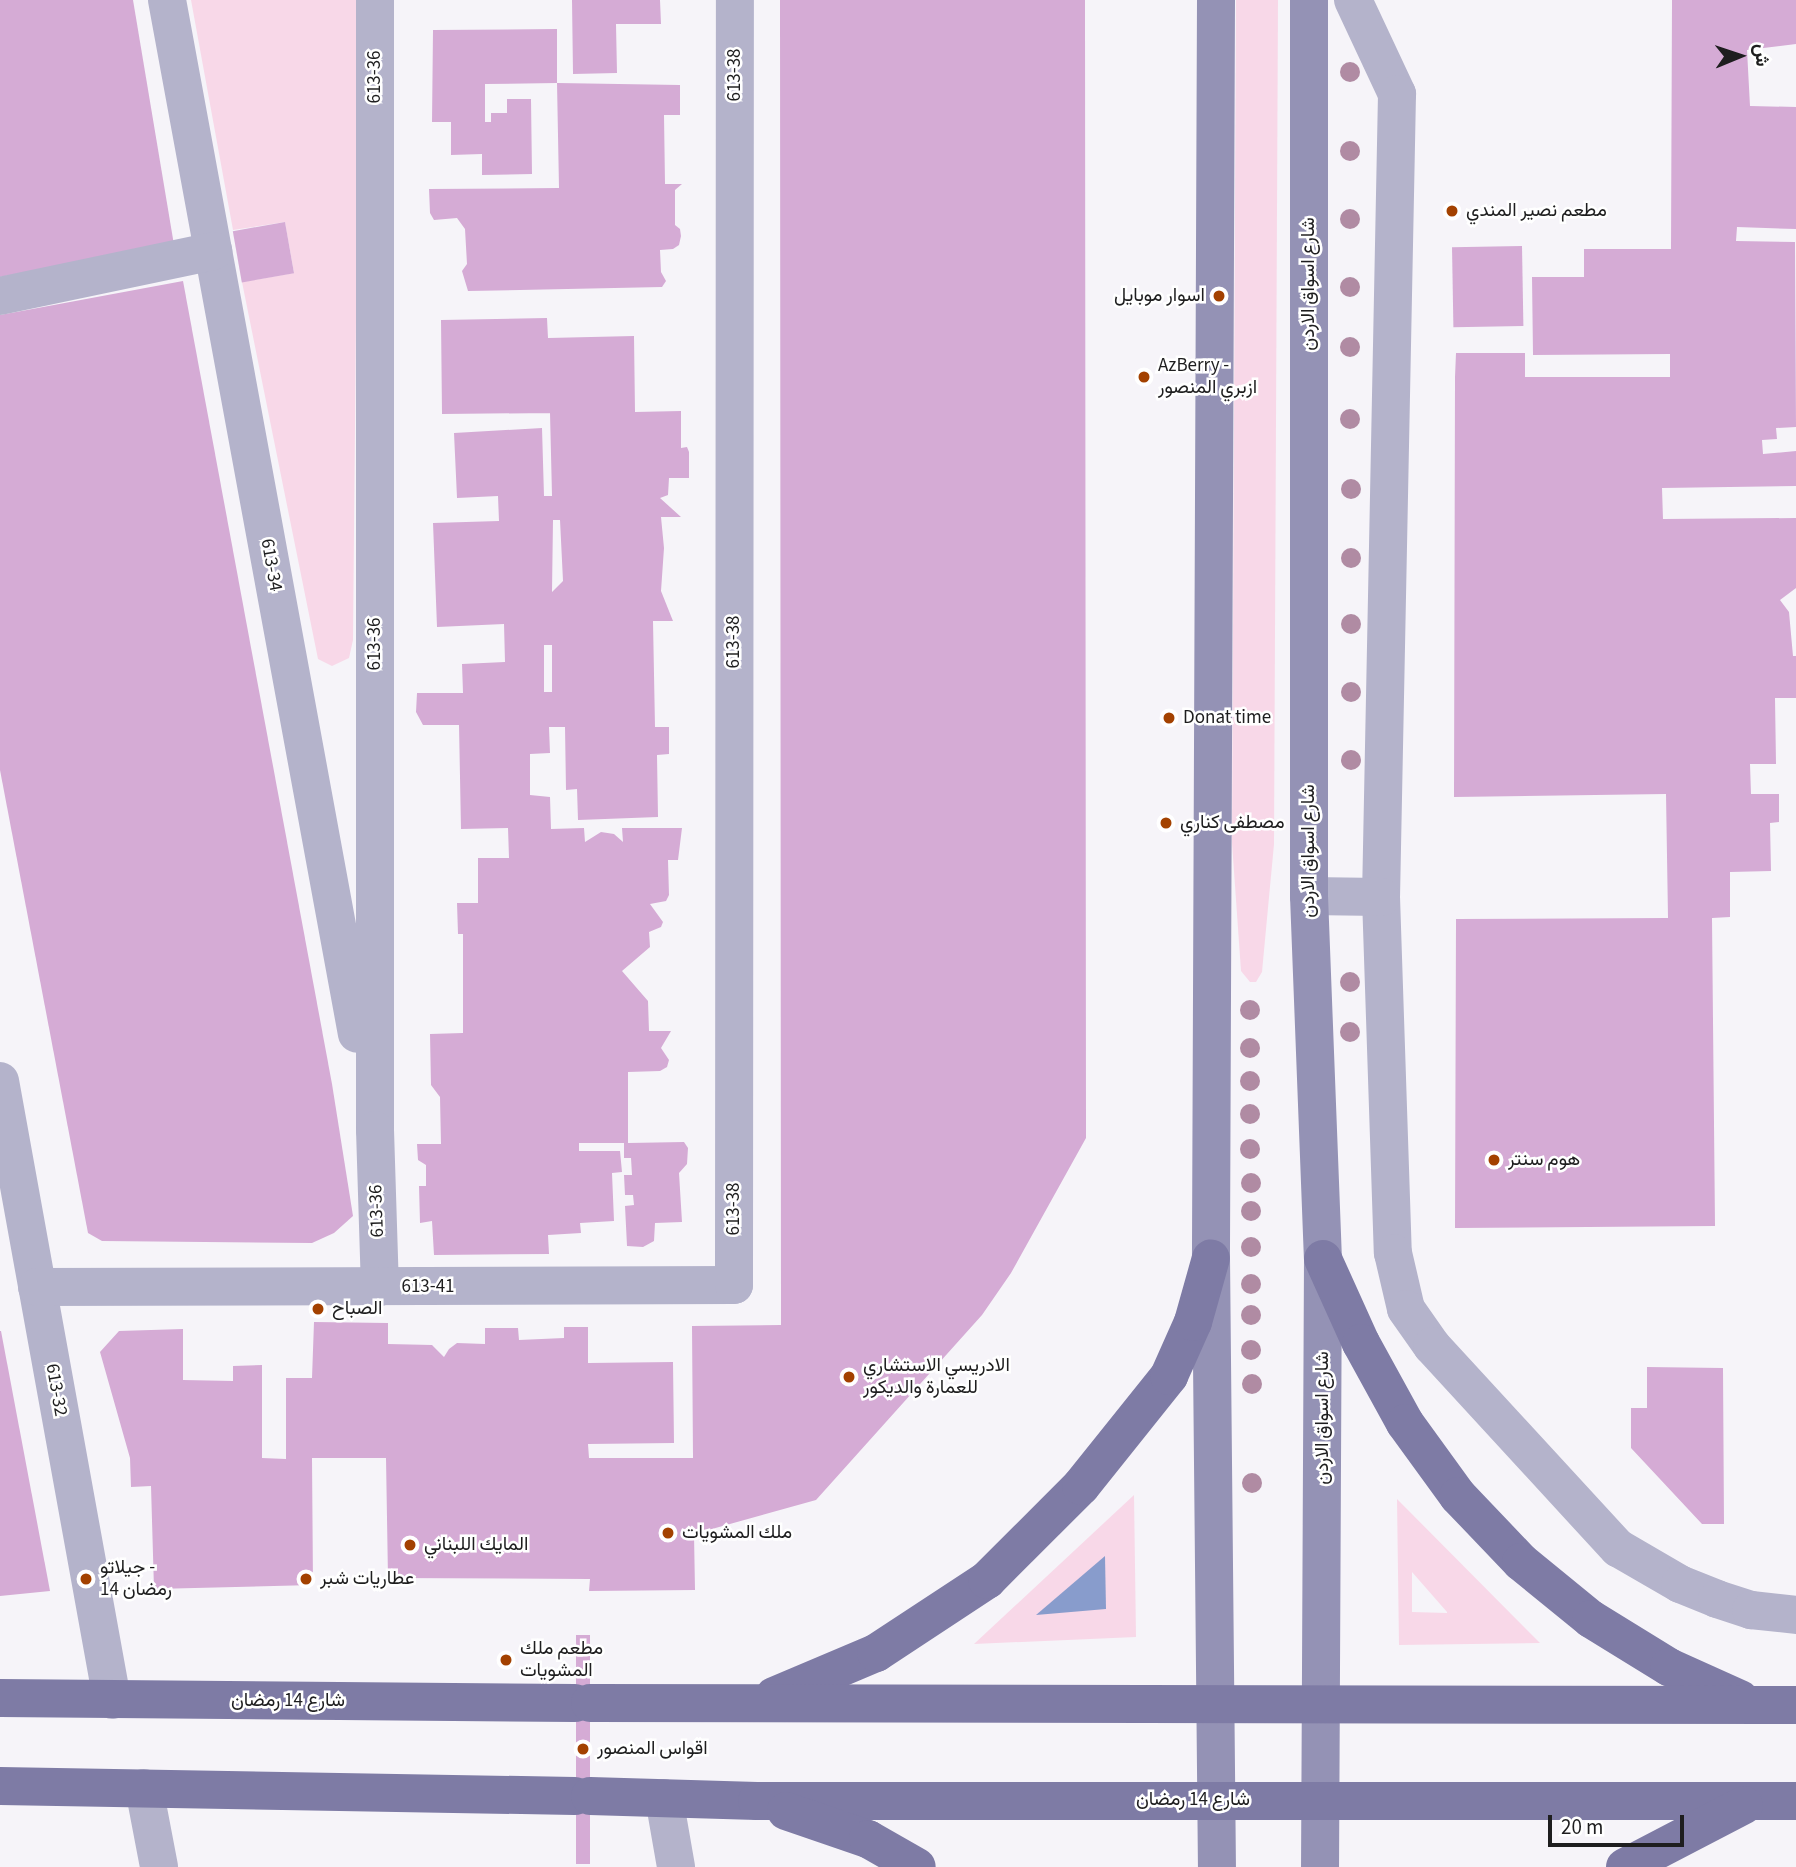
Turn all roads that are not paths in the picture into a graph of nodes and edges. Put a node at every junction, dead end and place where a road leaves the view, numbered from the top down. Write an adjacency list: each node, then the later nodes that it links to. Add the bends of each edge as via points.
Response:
1 (167, 0): 7 (street, 613-34)
2 (376, 0): 12 (street, 613-36)
3 (735, 0): 15 (street, 613-38)
4 (1216, 0): 13 (main road)
5 (1309, 0): 9 (main road, شارع اسواق الاردن)
6 (1353, 0): 10 (street, via 1396,94)
7 (213, 251): 8 (street); 12 (street, 613-34)
8 (0, 296)
9 (1309, 896): 10 (street); 14 (main road, شارع اسواق الاردن)
10 (1381, 897): 18 (street, via 1393,1253 1406,1310 1432,1346 1618,1548 1717,1599)
11 (0, 1081): 16 (street, 613-32)
12 (375, 1130): 17 (street, 613-36)
13 (1211, 1258): 21 (main road); 23 (main road, via 1193,1322 1169,1376 1081,1486 987,1580 876,1653)
14 (1323, 1259): 22 (main road, شارع اسواق الاردن); 24 (main road, via 1361,1343 1405,1423 1458,1496 1503,1544 1591,1619 1669,1667)
15 (734, 1285): 17 (street, 613-41)
16 (37, 1287): 17 (street, 613-41); 20 (street, 613-32)
17 (380, 1287)
18 (1796, 1615)
19 (0, 1698): 20 (main road, شارع 14 رمضان)
20 (113, 1700): 23 (main road, شارع 14 رمضان)
21 (1217, 1701): 22 (main road, شارع 14 رمضان); 23 (main road, شارع 14 رمضان); 29 (main road)
22 (1322, 1702): 24 (main road, شارع 14 رمضان); 30 (main road, شارع اسواق الاردن)
23 (757, 1703)
24 (1751, 1704): 25 (main road, شارع 14 رمضان)
25 (1796, 1704)
26 (0, 1786): 27 (main road, شارع 14 رمضان)
27 (144, 1788): 28 (main road, شارع 14 رمضان); 34 (street)
28 (664, 1798): 31 (main road, شارع 14 رمضان); 35 (street)
29 (1217, 1800): 30 (main road, شارع 14 رمضان); 31 (main road, شارع 14 رمضان); 37 (main road)
30 (1321, 1800): 32 (main road, شارع 14 رمضان); 38 (main road, شارع اسواق الاردن)
31 (757, 1801): 36 (main road, via 868,1839)
32 (1752, 1801): 33 (main road, شارع 14 رمضان); 39 (main road)
33 (1796, 1801)
34 (159, 1867)
35 (676, 1867)
36 (917, 1867)
37 (1217, 1867)
38 (1320, 1867)
39 (1625, 1867)

